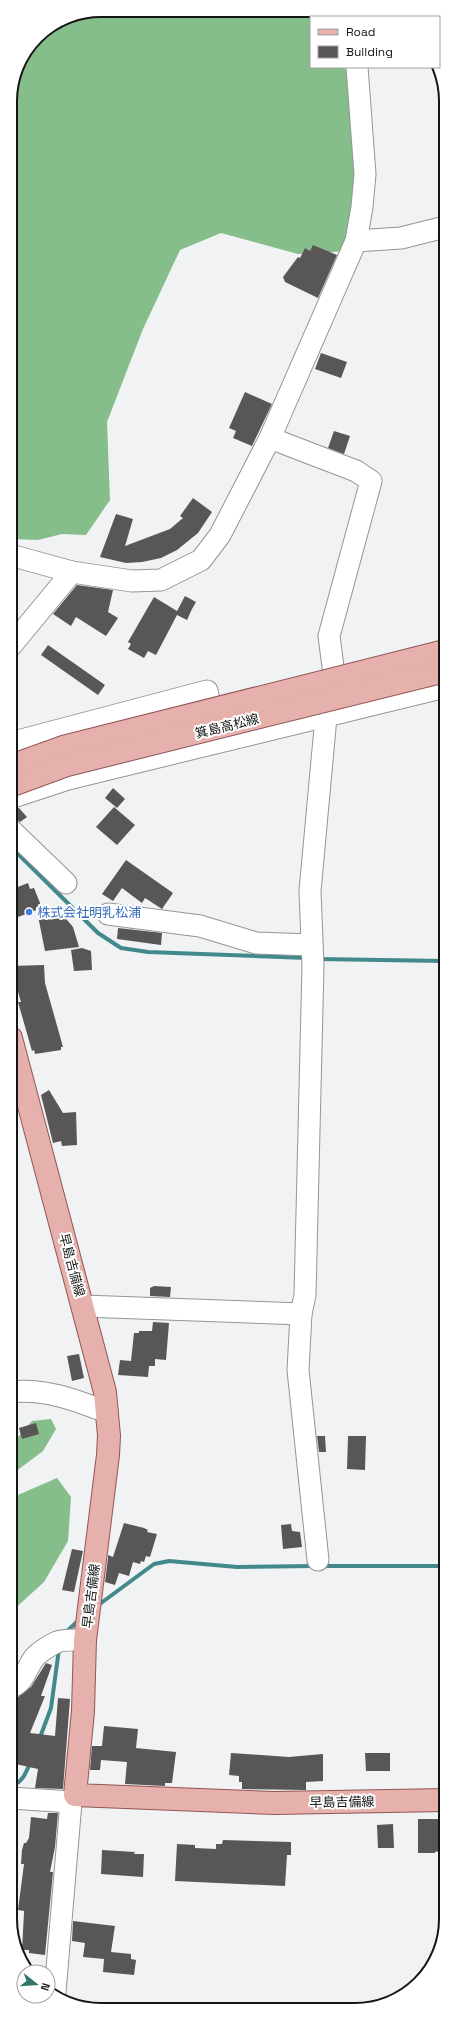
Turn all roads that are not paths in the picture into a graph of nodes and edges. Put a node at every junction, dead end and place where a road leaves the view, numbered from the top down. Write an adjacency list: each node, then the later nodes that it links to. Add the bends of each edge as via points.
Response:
1 (357, 68): 3 (street, via 365,174)
2 (439, 228): 3 (street, via 401,238)
3 (356, 241): 4 (street)
4 (270, 438): 6 (street, via 220,535 200,560 161,580 132,581); 11 (street, via 356,471 371,481 329,636 335,682)
5 (17, 557): 6 (street)
6 (72, 572): 7 (street)
7 (17, 639)
8 (439, 653): 14 (main road, 箕島高松線, bridge, via 63,747)
9 (439, 672): 15 (main road, 箕島高松線, bridge, via 67,765)
10 (439, 689): 11 (street)
11 (326, 717): 13 (street); 20 (street, via 310,891)
12 (17, 742): 13 (street, via 207,691)
13 (218, 743): 16 (street, via 68,779)
14 (17, 763)
15 (17, 783)
16 (17, 796)
17 (17, 836): 18 (street)
18 (66, 883)
19 (108, 914): 20 (street, via 200,926 256,943)
20 (313, 955): 23 (street, via 305,1295)
21 (17, 1064): 22 (main road, 早島吉備線)
22 (83, 1306): 23 (street); 25 (main road, 早島吉備線, via 105,1392)
23 (301, 1314): 26 (street, via 298,1370)
24 (17, 1391): 25 (street, via 44,1392)
25 (106, 1412): 27 (main road, 早島吉備線, via 108,1455 90,1602)
26 (318, 1560)
27 (74, 1637): 28 (street, via 34,1657); 30 (main road, 早島吉備線, via 83,1712)
28 (17, 1685)
29 (17, 1798): 30 (street)
30 (73, 1799): 31 (main road, 早島吉備線, via 274,1803); 32 (street)
31 (439, 1800)
32 (56, 1981)

